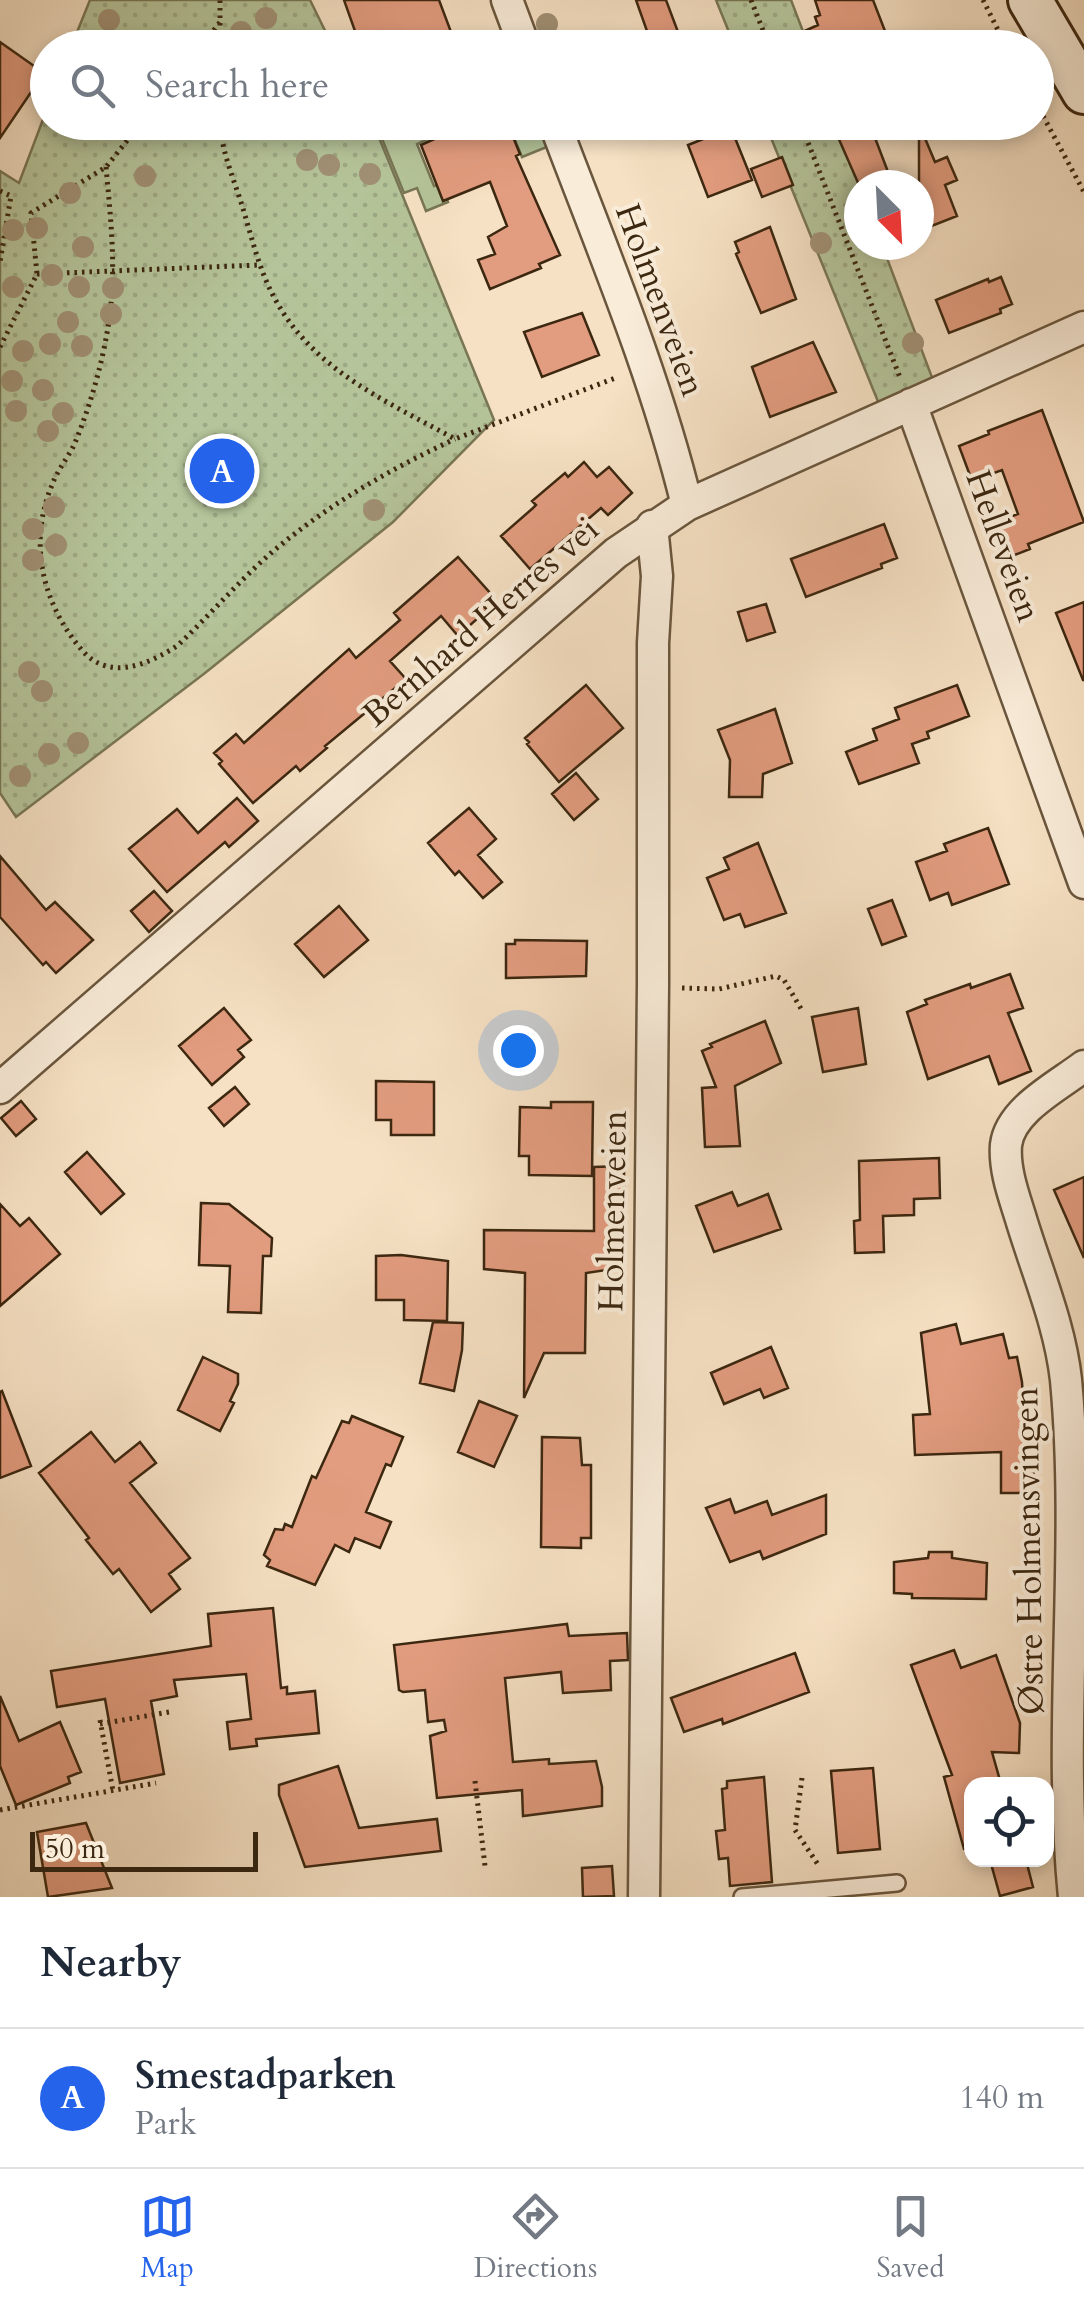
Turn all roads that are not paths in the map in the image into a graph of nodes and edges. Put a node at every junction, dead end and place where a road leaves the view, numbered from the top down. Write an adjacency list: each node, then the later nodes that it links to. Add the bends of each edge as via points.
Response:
1 (507, 0): 3 (street)
2 (1030, 0): 4 (main road)
3 (518, 30)
4 (1048, 30)
5 (1054, 41): 6 (main road)
6 (1084, 92)
7 (561, 140): 10 (street, Holmenveien, via 647,365)
8 (1084, 327): 9 (street, Bernhard Herres vei)
9 (911, 404): 10 (street, Bernhard Herres vei); 12 (street, Helleveien)
10 (687, 505): 11 (street, Bernhard Herres vei)
11 (652, 526): 14 (street, Bernhard Herres vei); 16 (street, Holmenveien, via 658,576)
12 (1084, 883)
13 (1084, 1066): 18 (street, Østre Holmensvingen, via 1025,1111 1006,1149 1011,1188 1065,1375)
14 (0, 1088)
15 (897, 1884): 17 (lane)
16 (644, 1897)
17 (742, 1897)
18 (1074, 1897)

